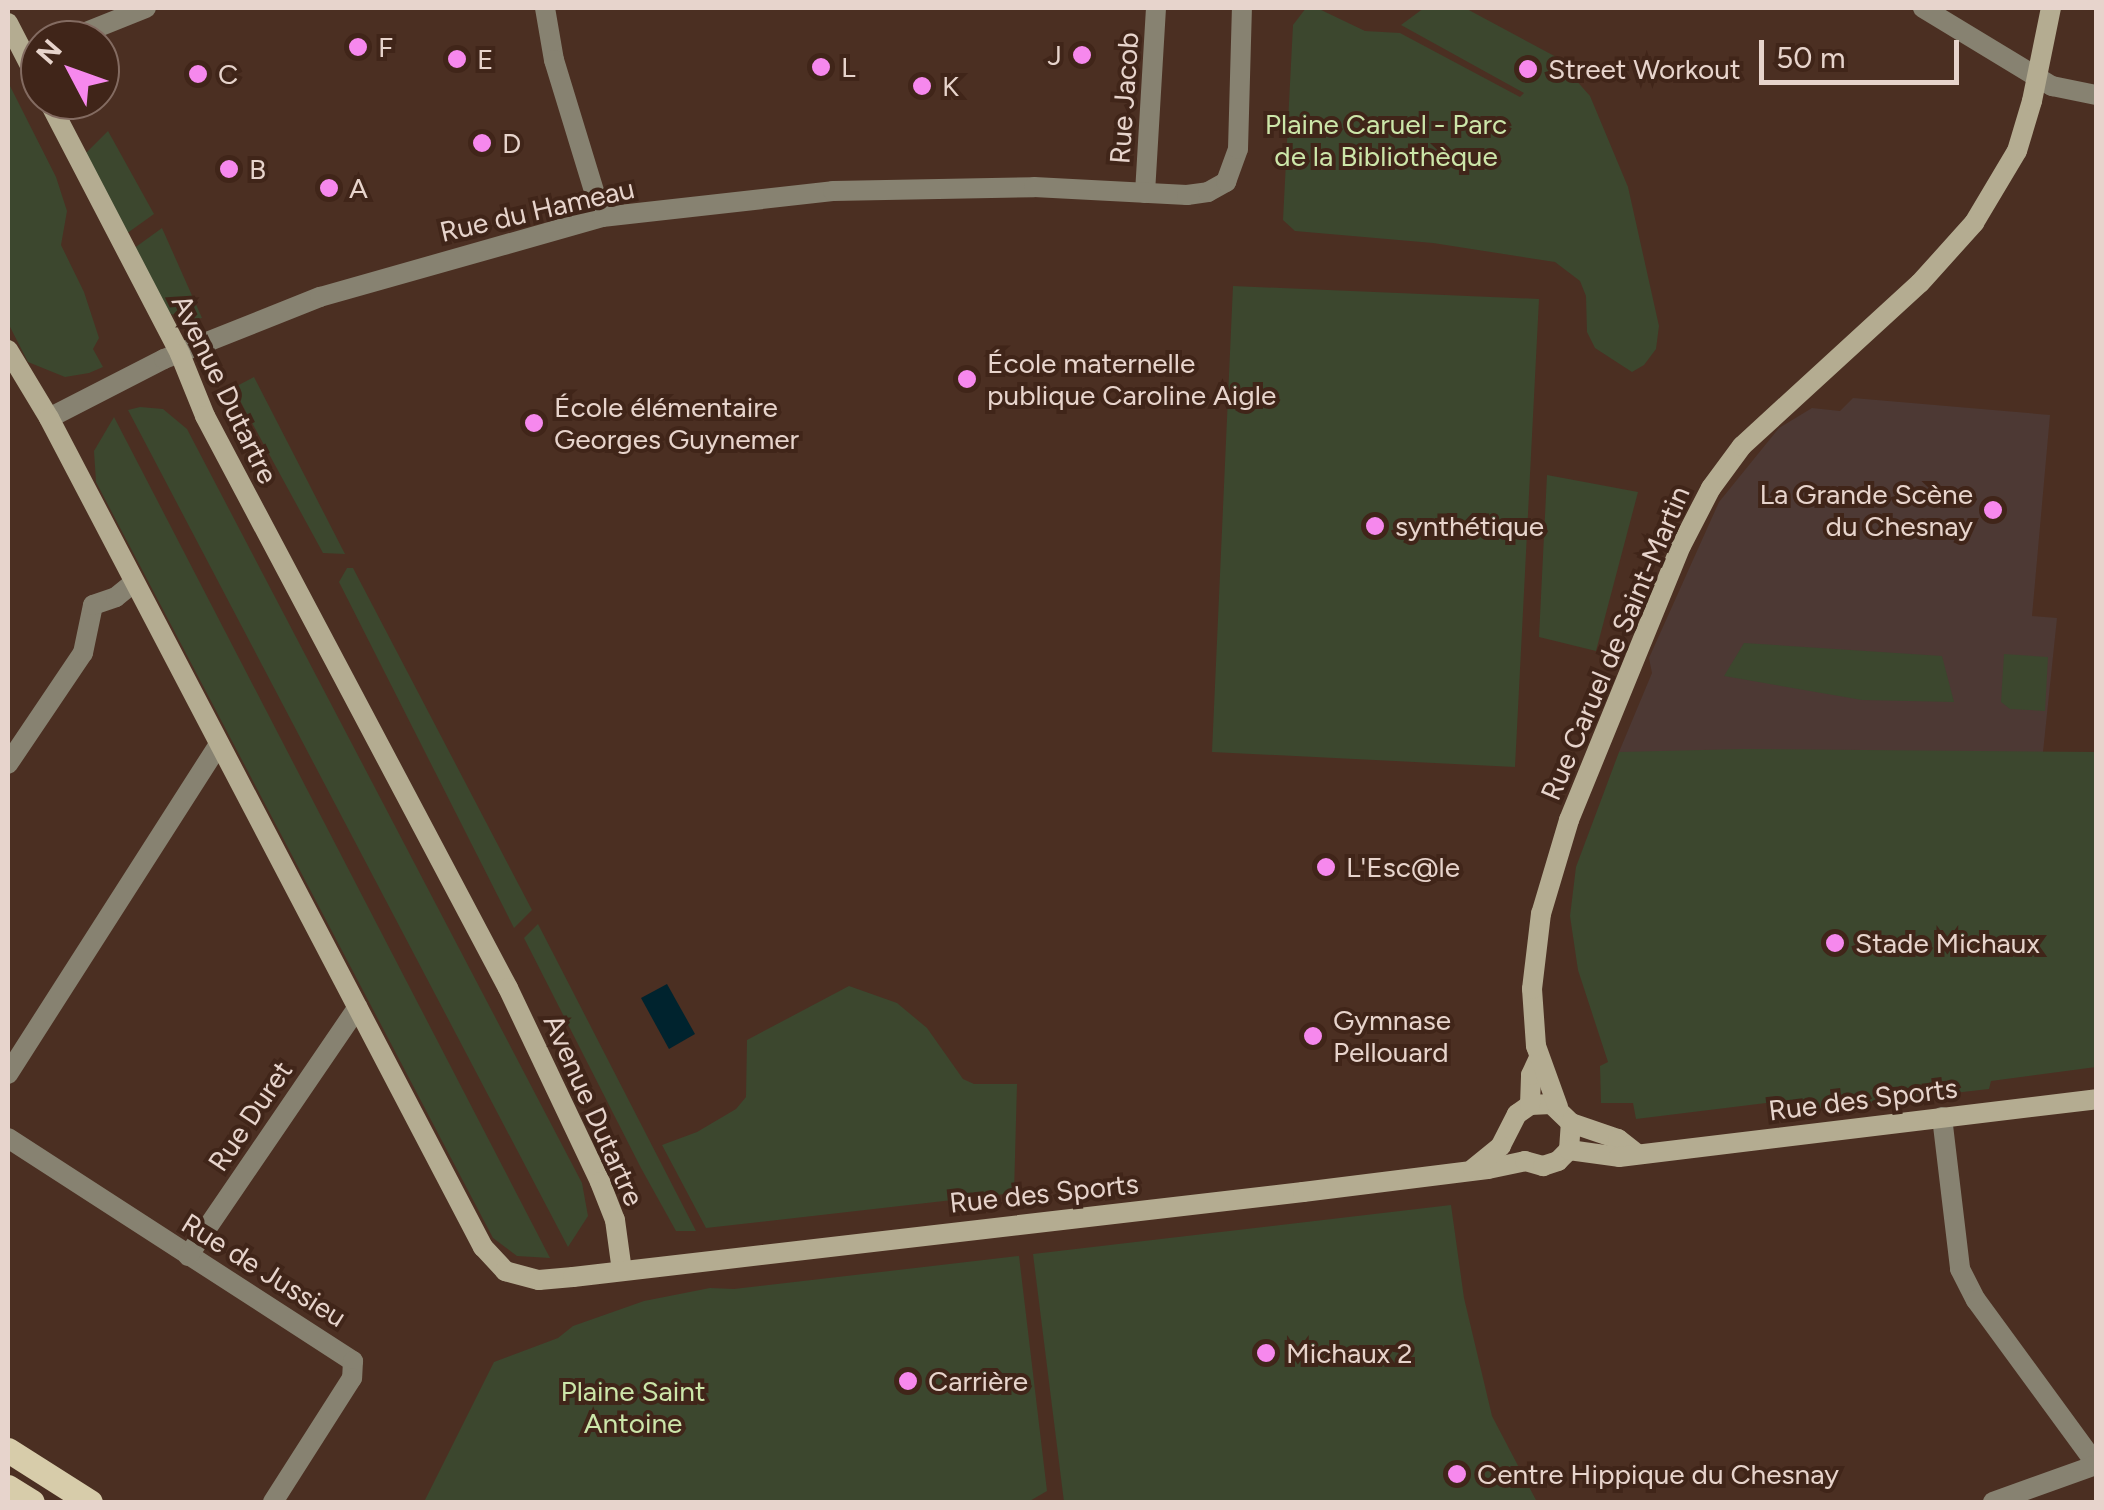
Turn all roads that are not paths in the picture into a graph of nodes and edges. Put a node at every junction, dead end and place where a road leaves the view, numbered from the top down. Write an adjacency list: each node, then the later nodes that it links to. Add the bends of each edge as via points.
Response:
1 (146, 8): 7 (street)
2 (545, 8): 12 (street)
3 (1156, 8): 11 (street, Rue Jacob)
4 (1242, 8): 11 (street, Rue du Hameau, via 1234,168 1218,188)
5 (1922, 8): 8 (street)
6 (2051, 8): 8 (main road, Rue Caruel de Saint-Martin)
7 (116, 20)
8 (2038, 76): 9 (street, via 2060,89); 20 (main road, Rue Caruel de Saint-Martin, via 2016,151 1974,222 1920,283 1742,446 1697,513 1555,860 1534,960)
9 (2096, 95)
10 (58, 120): 14 (main road, Avenue Dutartre)
11 (1145, 193): 12 (street, Rue du Hameau, via 1034,187 833,191)
12 (602, 217): 14 (street, Rue du Hameau, via 320,297)
13 (8, 350): 15 (main road)
14 (180, 354): 15 (street, Rue du Hameau); 33 (main road, Avenue Dutartre, via 205,416 516,1005 615,1220)
15 (49, 418): 16 (main road)
16 (132, 584): 17 (main road); 18 (street, via 93,605 83,653)
17 (218, 746): 19 (main road); 21 (street)
18 (8, 764)
19 (358, 1008): 32 (street, Rue Duret); 33 (main road, via 492,1260 519,1277 539,1280)
20 (1538, 1060): 23 (main road, Rue Caruel de Saint-Martin); 24 (main road, Rue Caruel de Saint-Martin)
21 (8, 1074)
22 (2096, 1099): 25 (main road, Rue des Sports)
23 (1530, 1105): 24 (main road); 26 (main road, via 1513,1121)
24 (1564, 1115): 28 (main road); 29 (main road)
25 (1942, 1117): 29 (main road, Rue des Sports); 35 (street, via 1960,1269)
26 (1510, 1136): 30 (main road); 31 (main road)
27 (8, 1138): 32 (street, Rue de Jussieu)
28 (1569, 1150): 29 (main road, Rue des Sports, via 1619,1158); 30 (main road, Rue des Sports, via 1550,1164)
29 (1636, 1153)
30 (1525, 1161): 31 (main road, Rue des Sports)
31 (1472, 1168): 33 (main road, Rue des Sports)
32 (188, 1256): 39 (street, Rue de Jussieu, via 353,1361 352,1378)
33 (622, 1270)
34 (8, 1450): 38 (main road)
35 (2096, 1464): 40 (street)
36 (8, 1487): 37 (main road)
37 (32, 1502)
38 (90, 1502)
39 (273, 1502)
40 (1993, 1502)

